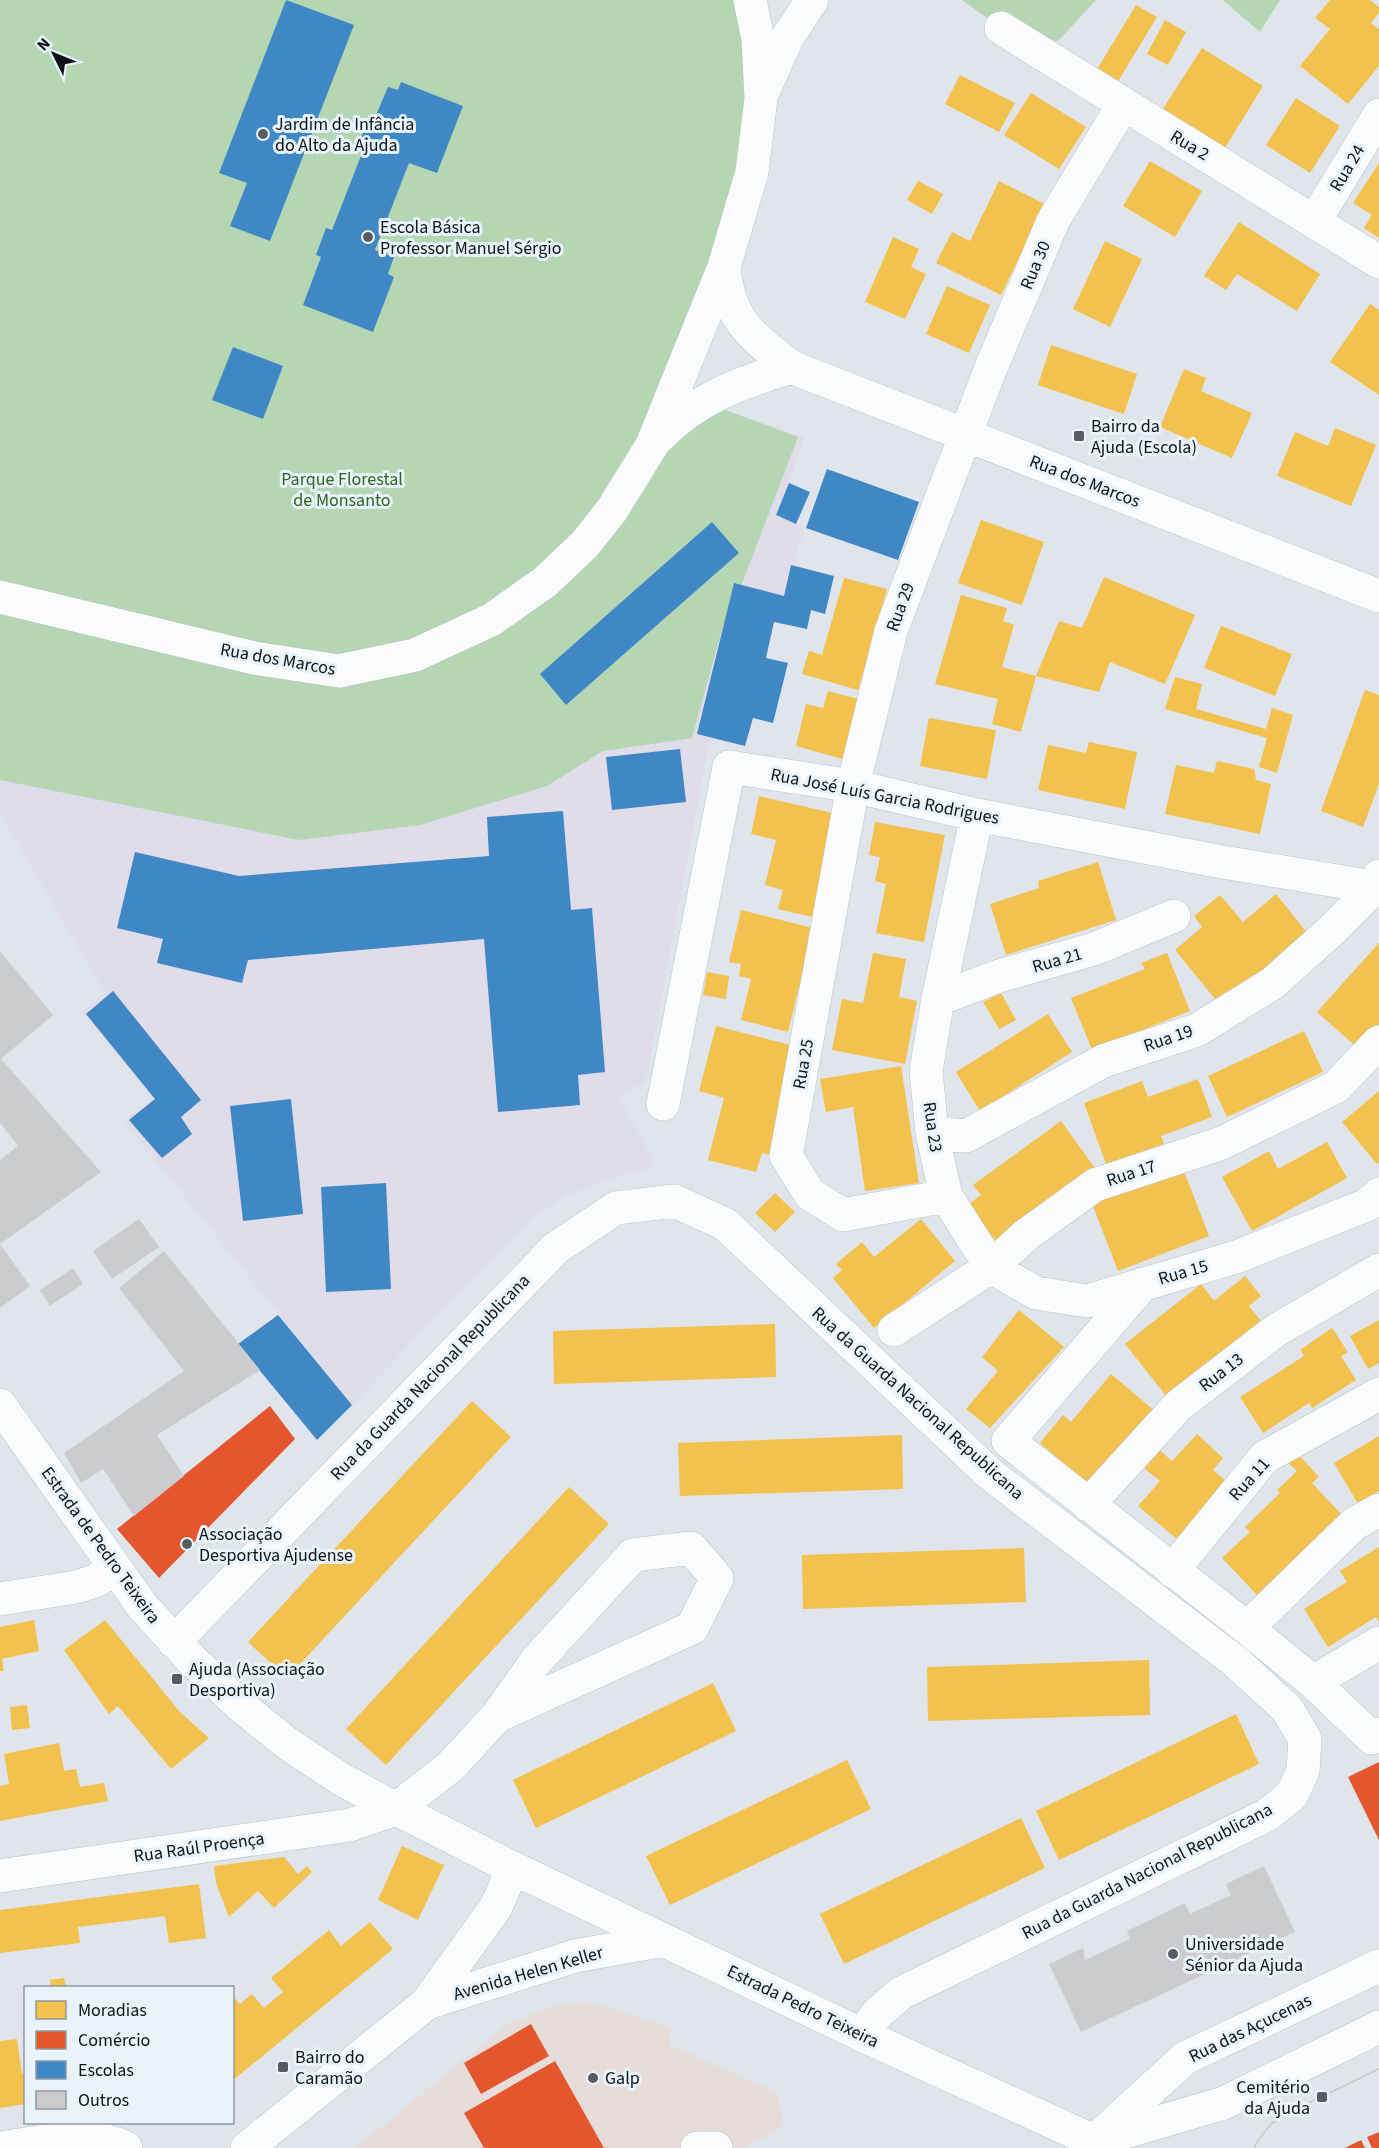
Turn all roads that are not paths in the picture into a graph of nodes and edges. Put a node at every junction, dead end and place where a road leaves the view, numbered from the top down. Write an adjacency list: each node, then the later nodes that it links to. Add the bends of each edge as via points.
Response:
1 (750, 0): 4 (street, Rua dos Marcos, via 758,39)
2 (812, 0): 4 (street, via 787,38)
3 (1002, 28): 5 (street, Rua 2)
4 (761, 98): 9 (street, Rua dos Marcos, via 752,172)
5 (1123, 105): 7 (street, Rua 2); 11 (street, Rua 30, via 1053,221)
6 (1379, 115): 7 (street, Rua 24)
7 (1314, 222): 8 (street, Rua 2)
8 (1379, 262)
9 (724, 267): 10 (street, Rua dos Marcos, via 729,298 740,319 761,344); 12 (street, Rua dos Marcos)
10 (791, 367): 11 (street, Rua dos Marcos); 12 (street, Rua dos Marcos, via 715,394 692,408)
11 (965, 434): 13 (street, Rua dos Marcos); 15 (street, Rua 29, via 891,631)
12 (652, 445): 14 (street, Rua dos Marcos, via 612,510 585,544 545,582 491,620 415,655 339,671 254,658)
13 (1379, 596)
14 (0, 597)
15 (853, 786): 16 (street, Rua José Luís Garcia Rodrigues); 21 (street, Rua José Luís Garcia Rodrigues, via 729,766); 23 (street, Rua 25, via 786,1156 810,1194 843,1215)
16 (977, 815): 17 (street, Rua José Luís Garcia Rodrigues, via 1217,861); 19 (street, Rua 23)
17 (1378, 884): 22 (street, Rua 19, via 1273,983 1197,1030 1103,1061 966,1136)
18 (1174, 916): 19 (street, Rua 21, via 1094,949 999,976)
19 (938, 999): 22 (street, Rua 23, via 926,1071)
20 (1379, 1042): 25 (street, Rua 17, via 1336,1087 1222,1143 1095,1185 1026,1235)
21 (663, 1104)
22 (932, 1133): 23 (street, Rua 23)
23 (946, 1196): 25 (street, Rua 23)
24 (1375, 1201): 27 (street, Rua 15, via 1236,1257)
25 (991, 1267): 27 (street, Rua 23, via 1036,1293 1087,1301); 28 (street, Rua 17)
26 (1379, 1270): 31 (street, Rua 13, via 1275,1330 1178,1406)
27 (1143, 1284): 31 (street, Rua 15, via 1008,1441)
28 (894, 1330)
29 (1379, 1394): 34 (street, Rua 11, via 1265,1457)
30 (0, 1405): 33 (street, Estrada de Pedro Teixeira)
31 (1088, 1505): 34 (street)
32 (1379, 1510): 36 (street, via 1354,1524)
33 (115, 1569): 35 (street, via 76,1587); 37 (street, Estrada de Pedro Teixeira)
34 (1172, 1571): 36 (street)
35 (0, 1599)
36 (1247, 1628): 39 (street)
37 (174, 1642): 42 (street, Estrada de Pedro Teixeira, via 242,1707 288,1744); 49 (street, Rua da Guarda Nacional Republicana, via 556,1248 616,1208 674,1201 725,1224 990,1474 1236,1662 1287,1709 1305,1739 1303,1771 1295,1788 1267,1815 901,1993 878,2013)
38 (1379, 1643): 39 (street)
39 (1313, 1682): 41 (street)
40 (497, 1716): 40 (street, via 536,1661 633,1555 691,1548 717,1578 692,1628); 42 (street, via 452,1766)
41 (1375, 1736)
42 (396, 1809): 43 (street, Estrada de Pedro Teixeira); 44 (street, Rua Raúl Proença, via 350,1825)
43 (513, 1868): 45 (street, Estrada Pedro Teixeira); 47 (street, Avenida Helen Keller, via 496,1907)
44 (0, 1876)
45 (664, 1940): 47 (street, Avenida Helen Keller, via 574,1956); 49 (street, Estrada Pedro Teixeira)
46 (1379, 1966): 50 (street, Rua das Açucenas, via 1185,2058)
47 (427, 2003): 53 (street, Avenida Helen Keller)
48 (1379, 2027): 50 (street, via 1224,2103)
49 (862, 2035): 50 (street, Estrada Pedro Teixeira)
50 (1097, 2146)
51 (0, 2148): 52 (street, via 91,2137 112,2140)
52 (126, 2148)
53 (247, 2148)
54 (697, 2148): 55 (street)
55 (716, 2148)

